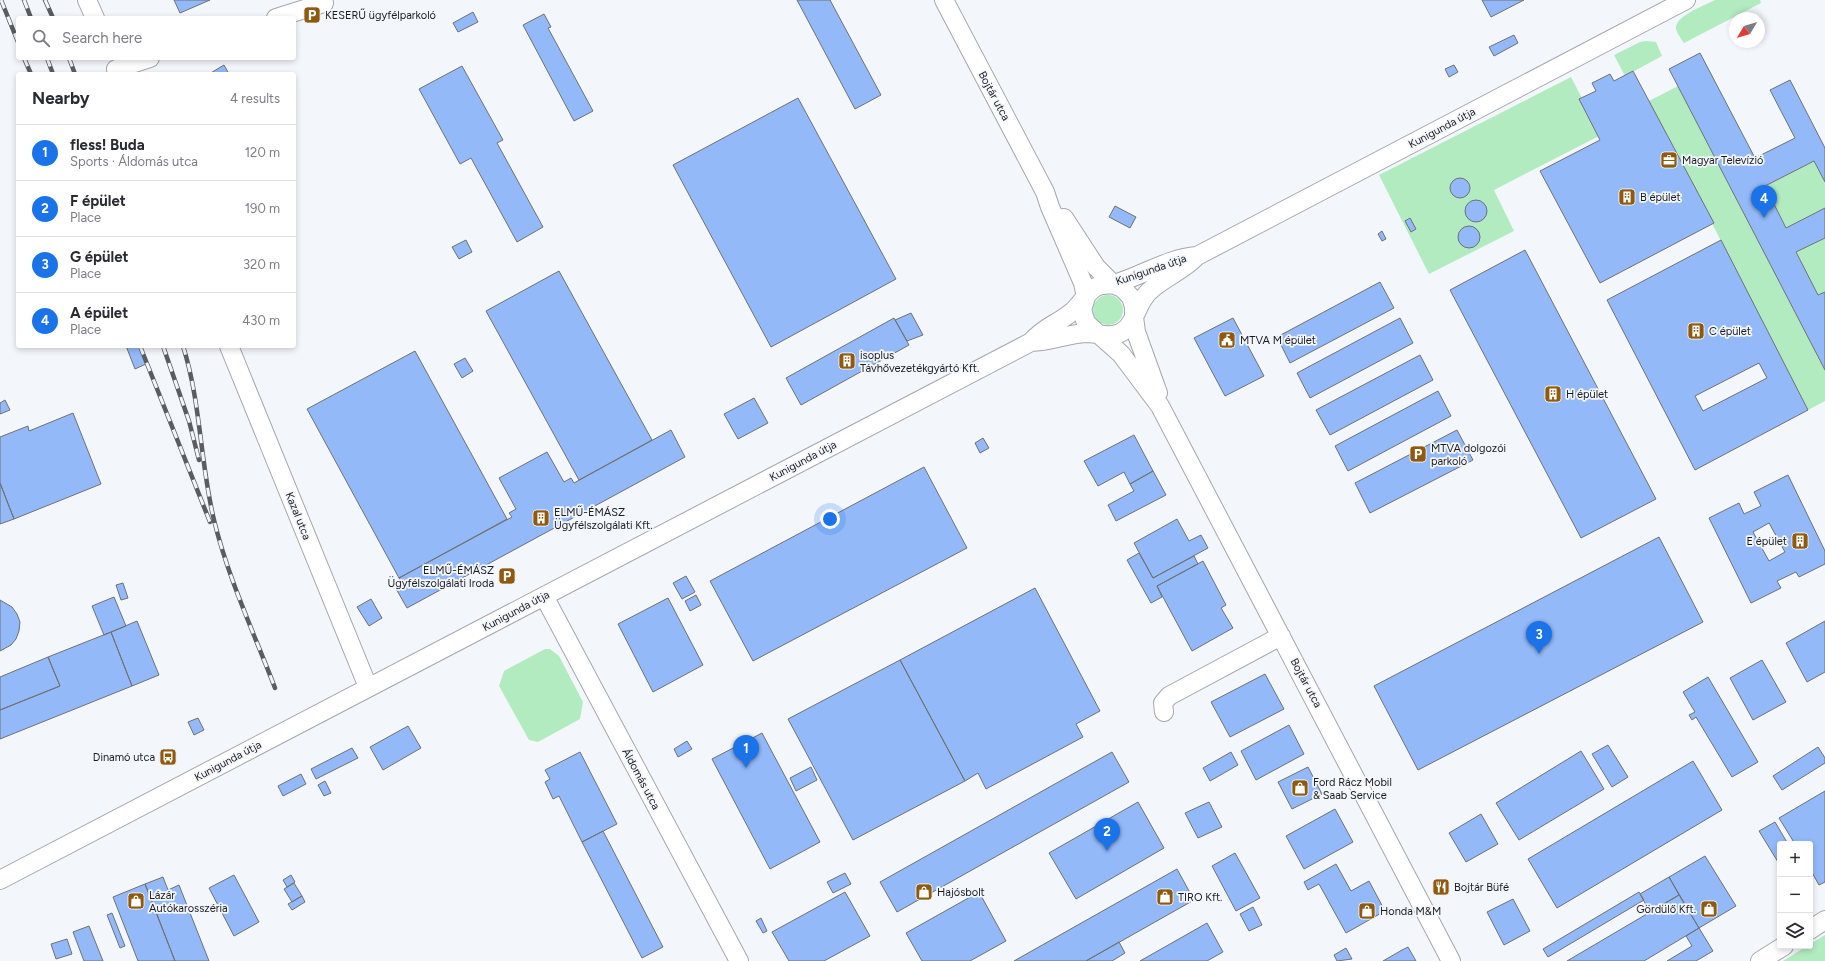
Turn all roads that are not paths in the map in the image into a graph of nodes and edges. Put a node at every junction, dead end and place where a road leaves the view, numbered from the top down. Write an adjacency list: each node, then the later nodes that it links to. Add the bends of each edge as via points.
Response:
1 (87, 0): 5 (street)
2 (944, 0): 9 (street, Bojtár utca)
3 (1677, 2): 10 (street, Kunigunda útja)
4 (324, 3): 6 (street)
5 (94, 16)
6 (282, 16)
7 (142, 60): 8 (street)
8 (115, 67)
9 (1045, 192): 11 (street, Bojtár utca, via 1055,202 1089,258); 12 (street, Bojtár utca, via 1083,282)
10 (1198, 256): 11 (street, Kunigunda útja, via 1184,257); 13 (street, Kunigunda útja, via 1146,294)
11 (1113, 284): 12 (street, Kunigunda útja, via 1096,287); 13 (street, via 1122,288 1131,297)
12 (1086, 297): 14 (street, via 1082,310 1084,319 1090,329); 15 (street, Kunigunda útja, via 1071,312 1041,331)
13 (1134, 317): 14 (street, Kunigunda útja, via 1127,328 1119,334); 17 (street, Bojtár utca, via 1141,347 1158,389)
14 (1100, 335): 15 (street, Kunigunda útja, via 1078,334); 17 (street, Bojtár utca, via 1121,354)
15 (1031, 342): 18 (street, Kunigunda útja)
16 (230, 348): 20 (street, Kazal utca)
17 (1160, 406): 19 (street, Bojtár utca)
18 (544, 596): 20 (street, Kunigunda útja); 26 (street, Áldomás utca)
19 (1281, 636): 21 (street, via 1168,696 1163,703); 27 (street, Bojtár utca)
20 (368, 687): 22 (street, Kunigunda útja)
21 (1164, 712)
22 (0, 880)
23 (1825, 920): 24 (street)
24 (1813, 928)
25 (1779, 949): 28 (street)
26 (739, 961)
27 (1451, 961)
28 (1760, 961)

